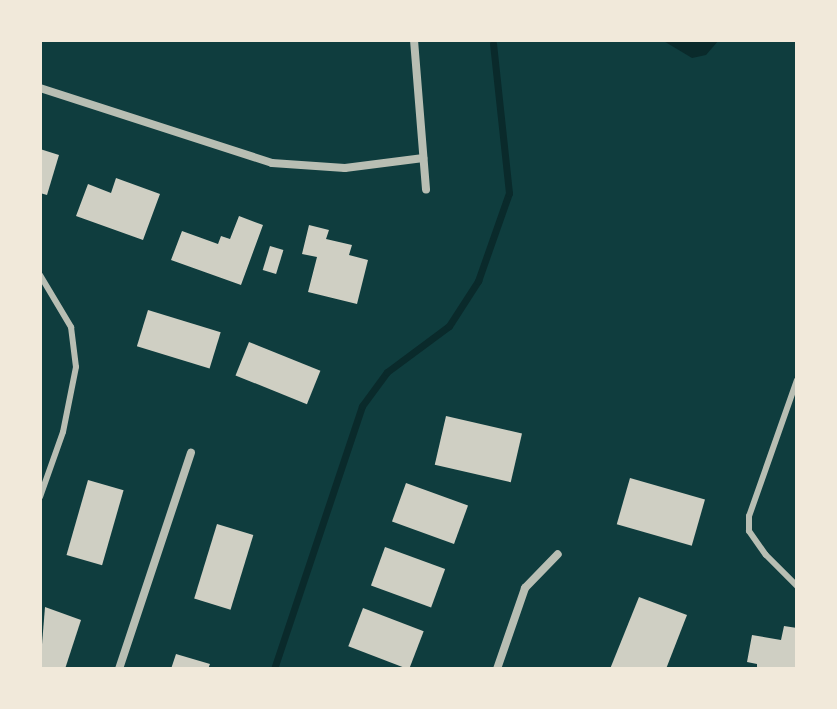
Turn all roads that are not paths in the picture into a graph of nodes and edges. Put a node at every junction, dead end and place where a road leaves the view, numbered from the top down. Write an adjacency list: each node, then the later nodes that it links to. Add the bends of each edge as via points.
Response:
1 (414, 40): 3 (street)
2 (40, 88): 3 (street, via 272,163 345,168)
3 (423, 158): 4 (street)
4 (426, 190)
5 (40, 275): 8 (lane, via 71,327 76,367 67,417)
6 (797, 380): 10 (lane, via 749,516 749,531)
7 (191, 453): 11 (street)
8 (40, 497)
9 (558, 554): 12 (street, via 525,588)
10 (797, 586)
11 (119, 669)
12 (497, 669)

